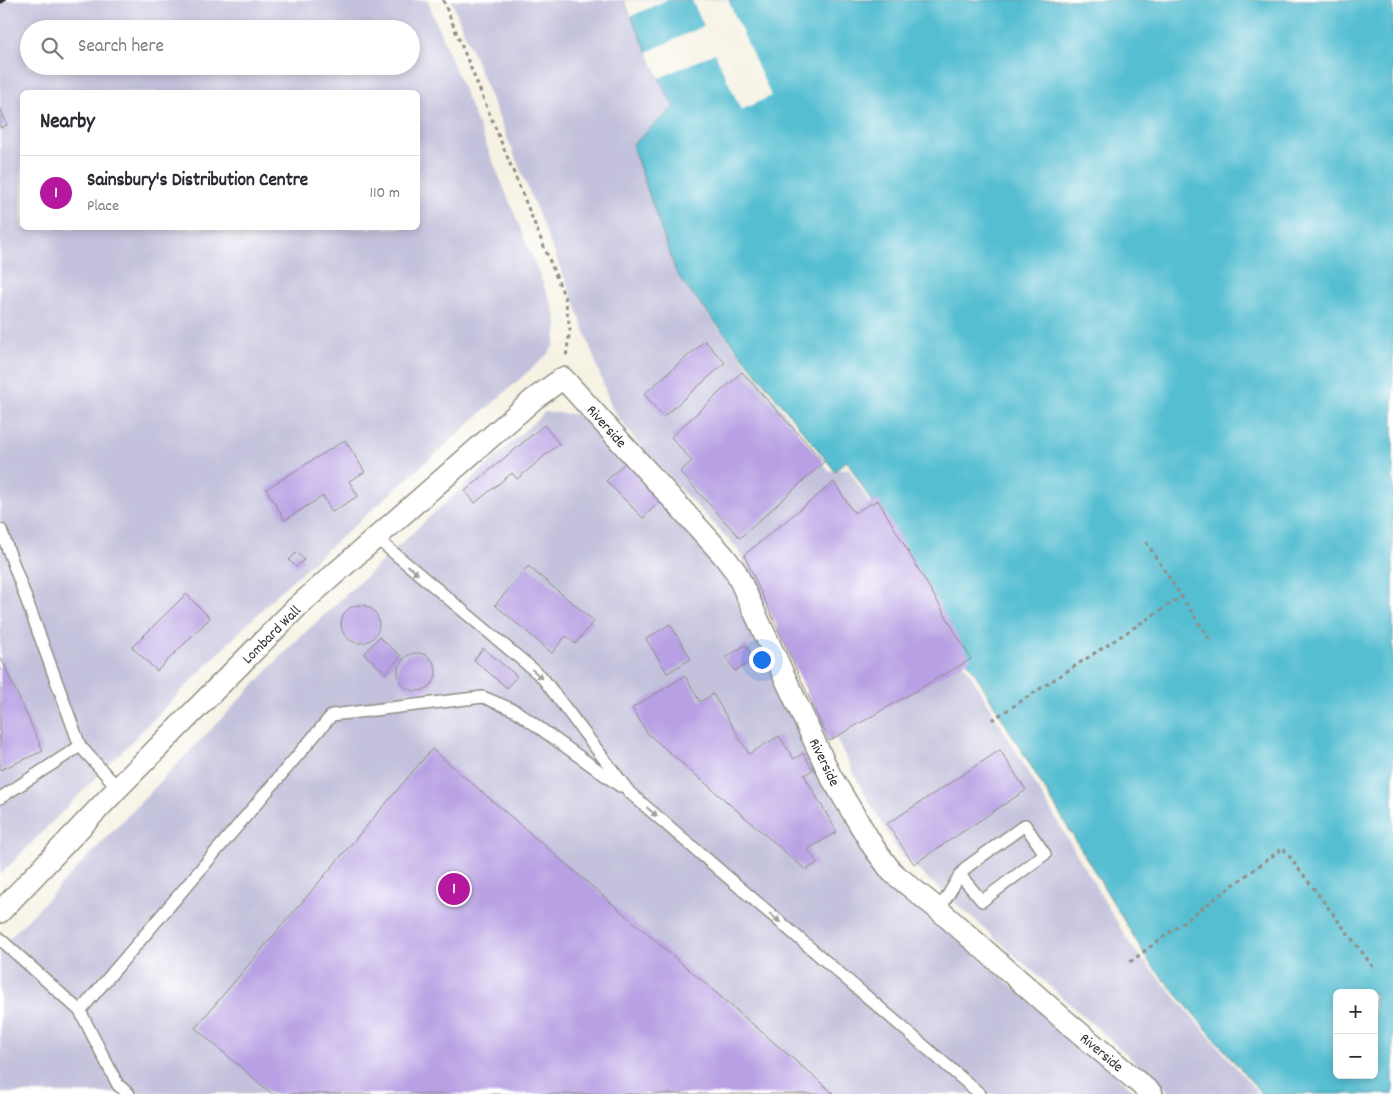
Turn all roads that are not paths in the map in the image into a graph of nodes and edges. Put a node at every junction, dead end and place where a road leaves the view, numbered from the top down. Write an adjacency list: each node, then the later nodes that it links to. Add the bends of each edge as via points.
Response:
1 (563, 378): 3 (street, Lombard Wall, via 534,399); 9 (street, Riverside, via 736,572 830,775 859,824 892,872)
2 (1, 530): 4 (lane)
3 (376, 538): 5 (street, Lombard Wall, via 297,607); 6 (lane, one-way to 6, via 541,676)
4 (80, 746): 5 (lane); 7 (lane)
5 (118, 788): 10 (street, Lombard Wall)
6 (630, 793): 12 (lane, via 516,711 482,697 332,715); 14 (lane, one-way to 14)
7 (0, 798)
8 (960, 874): 8 (lane, via 1025,825 1045,854 982,901); 9 (lane)
9 (938, 910): 15 (street, Riverside)
10 (0, 912)
11 (0, 938): 12 (lane)
12 (80, 1011): 13 (lane, via 118,1084)
13 (129, 1094)
14 (980, 1094)
15 (1152, 1094)

